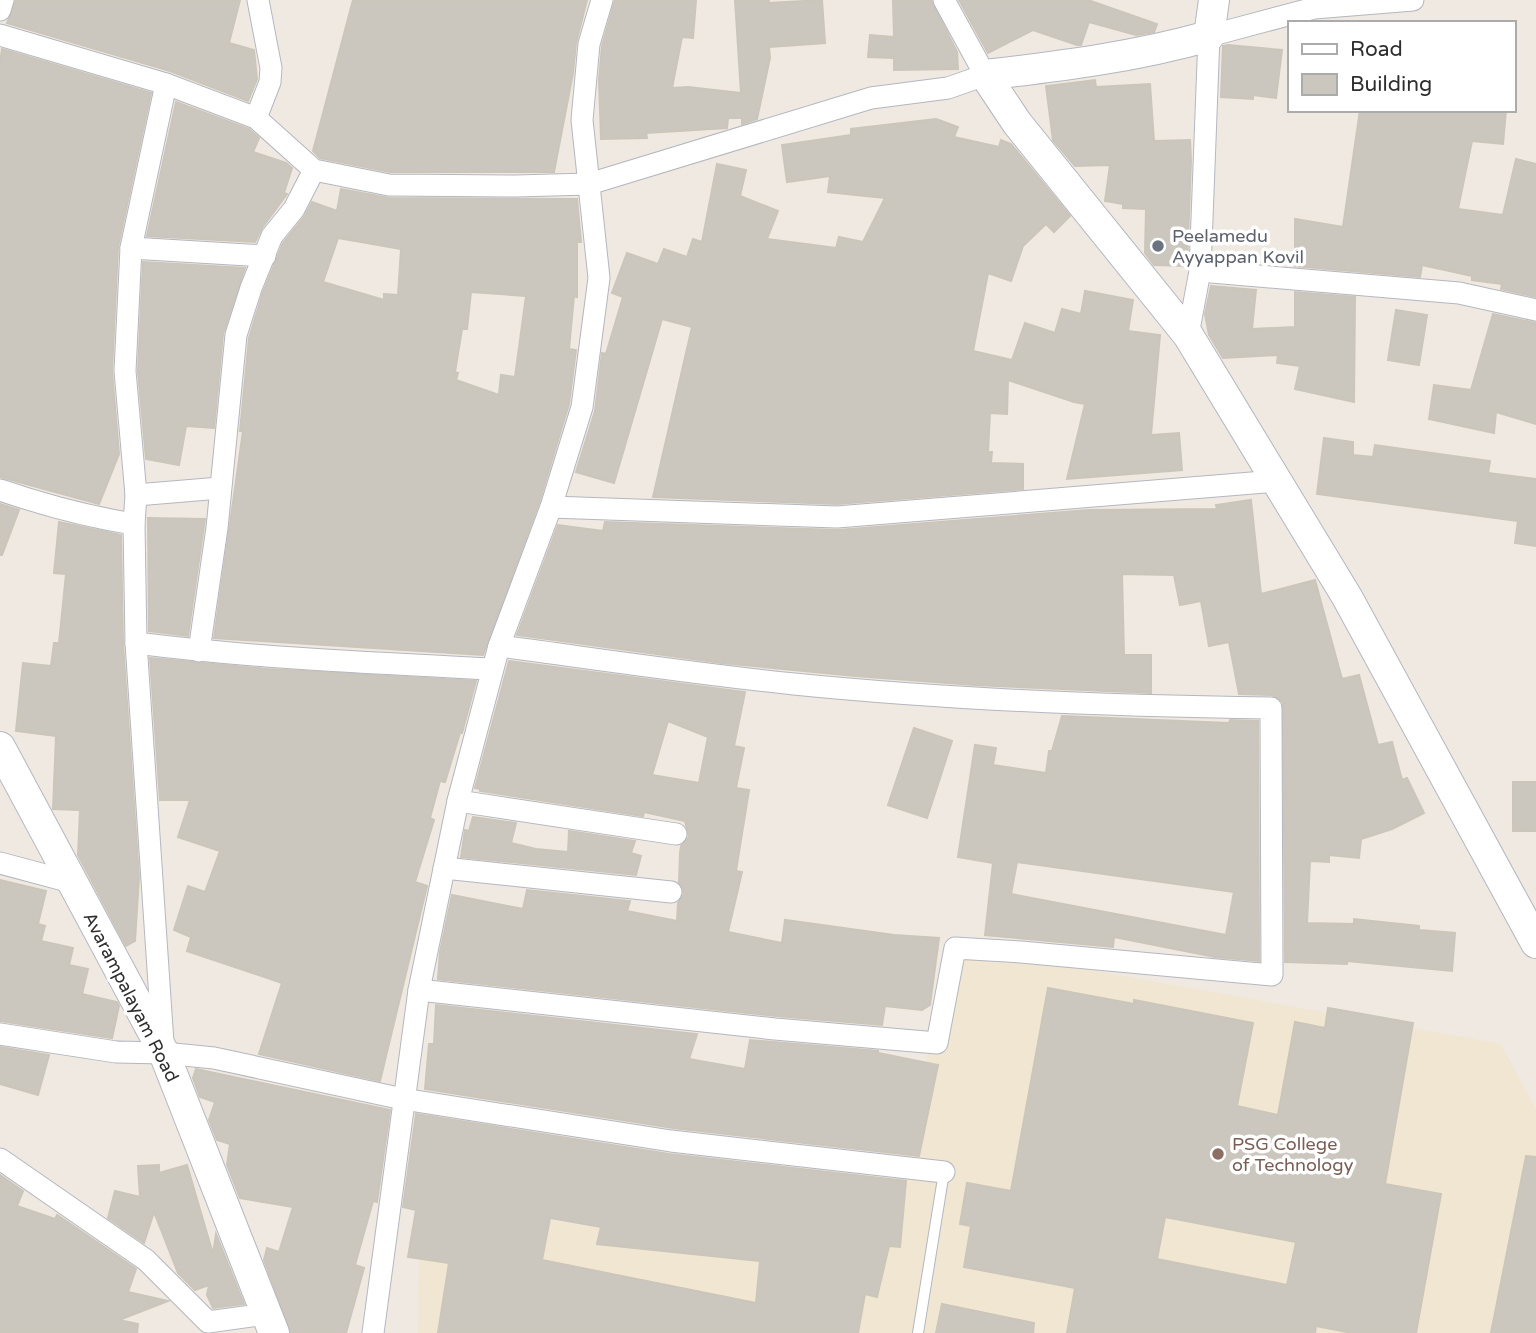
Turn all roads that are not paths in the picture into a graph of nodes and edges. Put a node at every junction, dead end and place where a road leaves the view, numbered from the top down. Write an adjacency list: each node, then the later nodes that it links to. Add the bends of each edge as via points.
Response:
1 (3, 0): 7 (street)
2 (258, 0): 12 (street, via 271,68)
3 (602, 0): 14 (street, via 589,44 582,120)
4 (944, 0): 10 (street)
5 (1214, 0): 9 (street)
6 (1413, 0): 9 (street, via 1314,8)
7 (0, 10)
8 (0, 35): 11 (street)
9 (1209, 36): 10 (street, via 1090,63); 17 (street)
10 (985, 75): 14 (street, via 948,88 871,99); 19 (street, via 1017,123)
11 (166, 84): 12 (street); 15 (street)
12 (256, 118): 13 (street)
13 (314, 170): 14 (street, via 389,185); 16 (street, via 294,209 272,236)
14 (589, 184): 24 (street, via 599,278 582,407)
15 (131, 248): 16 (street); 23 (street, via 125,371)
16 (265, 256): 21 (street, via 236,335)
17 (1200, 271): 18 (street, via 1459,293); 19 (street)
18 (1536, 310)
19 (1188, 335): 20 (street)
20 (1277, 481): 24 (street, via 837,517); 37 (street, via 1347,597)
21 (220, 488): 23 (street); 28 (street)
22 (0, 490): 25 (street, via 43,505)
23 (136, 495): 25 (street)
24 (551, 507): 27 (street)
25 (134, 524): 26 (street)
26 (136, 643): 28 (street); 40 (street)
27 (499, 646): 29 (street); 38 (street, via 794,684 985,700 1271,708 1272,975 955,948 937,1043)
28 (199, 651): 29 (street)
29 (492, 669): 31 (street)
30 (0, 747): 35 (street, Avarampalayam Road)
31 (458, 801): 32 (street); 34 (street)
32 (676, 834)
33 (0, 863): 35 (street)
34 (444, 869): 36 (street); 38 (street)
35 (71, 882): 40 (street, Avarampalayam Road)
36 (671, 892)
37 (1536, 943)
38 (419, 990): 41 (street)
39 (0, 1034): 40 (street, via 116,1052)
40 (164, 1053): 41 (street, via 214,1058); 44 (street, Avarampalayam Road)
41 (403, 1099): 43 (street, via 671,1141); 45 (street)
42 (0, 1159): 44 (street, via 146,1260 208,1322)
43 (944, 1172): 46 (lane)
44 (270, 1323)
45 (373, 1333)
46 (918, 1333)

